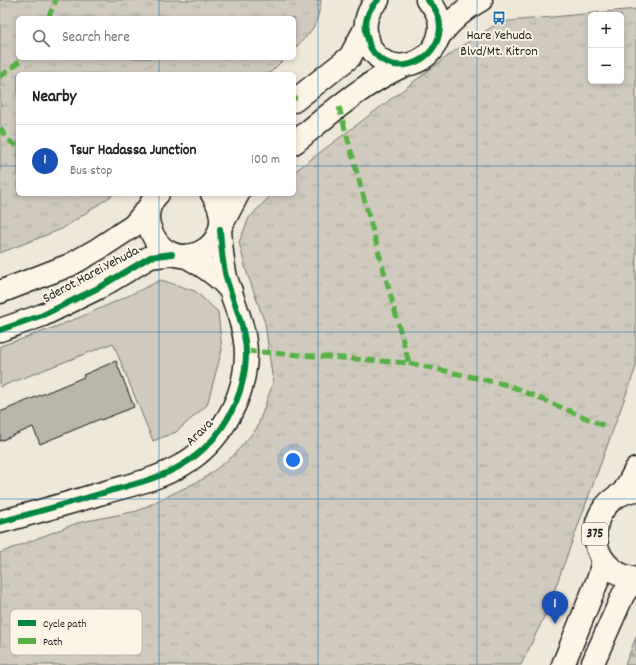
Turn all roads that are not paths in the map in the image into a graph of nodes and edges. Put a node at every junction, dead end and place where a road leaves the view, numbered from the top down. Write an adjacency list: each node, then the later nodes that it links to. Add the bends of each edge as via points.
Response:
1 (427, 0): 4 (street, via 437,12)
2 (481, 0): 4 (street, via 451,20)
3 (368, 11): 5 (street, via 370,47 390,64); 6 (street, via 350,56)
4 (440, 34): 5 (street, via 435,47 426,57)
5 (403, 66): 7 (street, via 368,84)
6 (296, 99)
7 (296, 142)
8 (213, 196): 11 (street, Arava, via 221,213)
9 (237, 196): 11 (street)
10 (154, 201): 12 (street, Arava, via 148,220 153,238 161,248); 13 (street, Sderot Harei Yehuda, via 133,226 98,249 70,265)
11 (220, 227): 12 (street, Sderot Harei Yehuda, via 217,238 208,248 197,254); 14 (street, Arava, via 226,277)
12 (179, 255): 14 (street, Arava, via 216,276); 15 (street, Sderot Harei Yehuda, via 150,257 100,287 43,315)
13 (0, 292)
14 (232, 294): 18 (street, Arava, via 243,327 246,351 245,376 224,426 202,450 182,465 156,476)
15 (0, 330)
16 (636, 469): 17 (street, 375)
17 (629, 491): 19 (street, 375, via 606,506 596,525 596,540)
18 (0, 522)
19 (603, 560): 20 (street, 375, via 613,571); 21 (street, 375, via 599,578)
20 (635, 579): 22 (street, 375, via 623,595)
21 (563, 665)
22 (592, 665)

